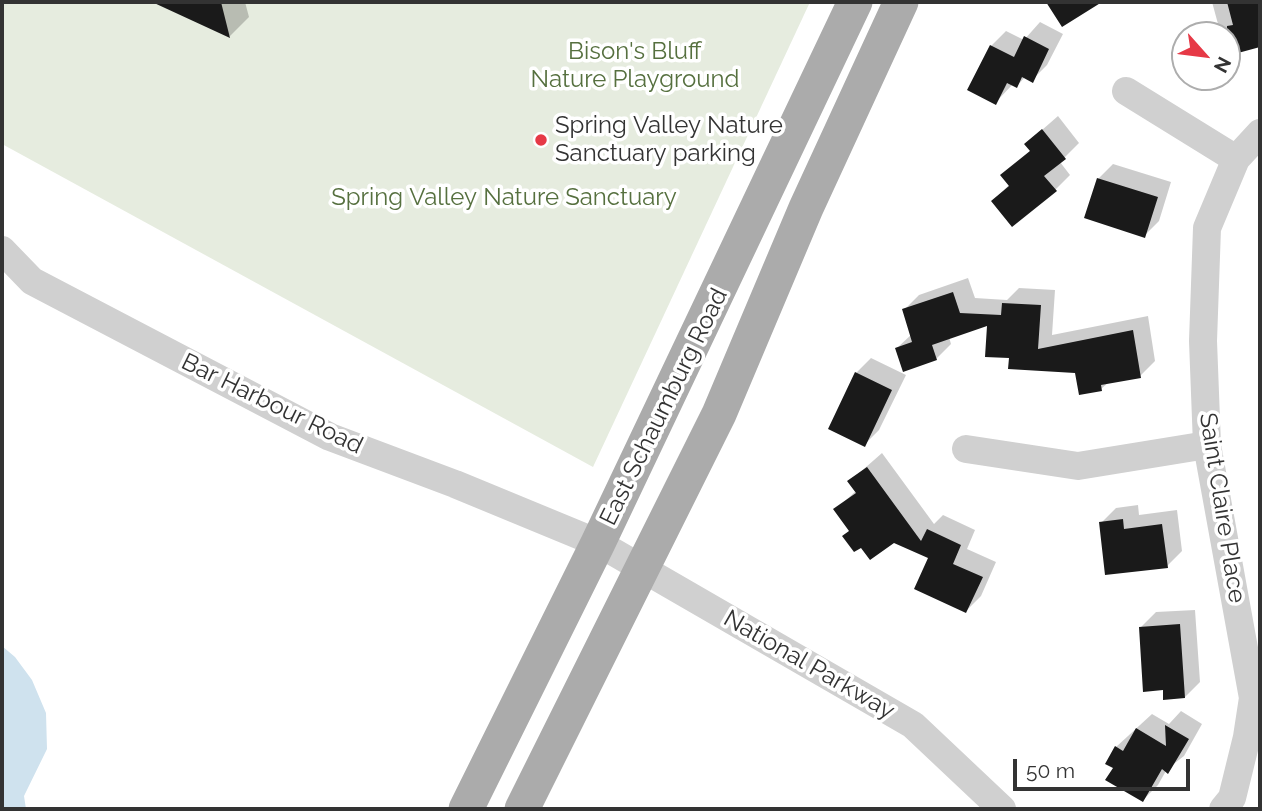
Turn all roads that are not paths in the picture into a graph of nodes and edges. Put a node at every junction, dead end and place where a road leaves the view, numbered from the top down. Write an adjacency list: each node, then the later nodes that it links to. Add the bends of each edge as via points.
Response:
1 (855, 2): 9 (main road, East Schaumburg Road)
2 (901, 2): 10 (main road, East Schaumburg Road, via 806,208 719,414)
3 (1126, 91): 5 (street)
4 (1260, 132): 5 (street, Saint Claire Place)
5 (1236, 159): 7 (street, Saint Claire Place, via 1207,228 1203,341)
6 (2, 250): 9 (street, Bar Harbour Road, via 32,281 330,437)
7 (1207, 445): 8 (street, via 1078,466); 14 (street, Saint Claire Place, via 1253,698 1231,798)
8 (966, 449)
9 (598, 543): 10 (street, National Parkway); 11 (main road, East Schaumburg Road)
10 (642, 569): 12 (main road, East Schaumburg Road); 13 (street, National Parkway, via 913,725)
11 (466, 809)
12 (522, 809)
13 (1002, 809)
14 (1223, 809)

